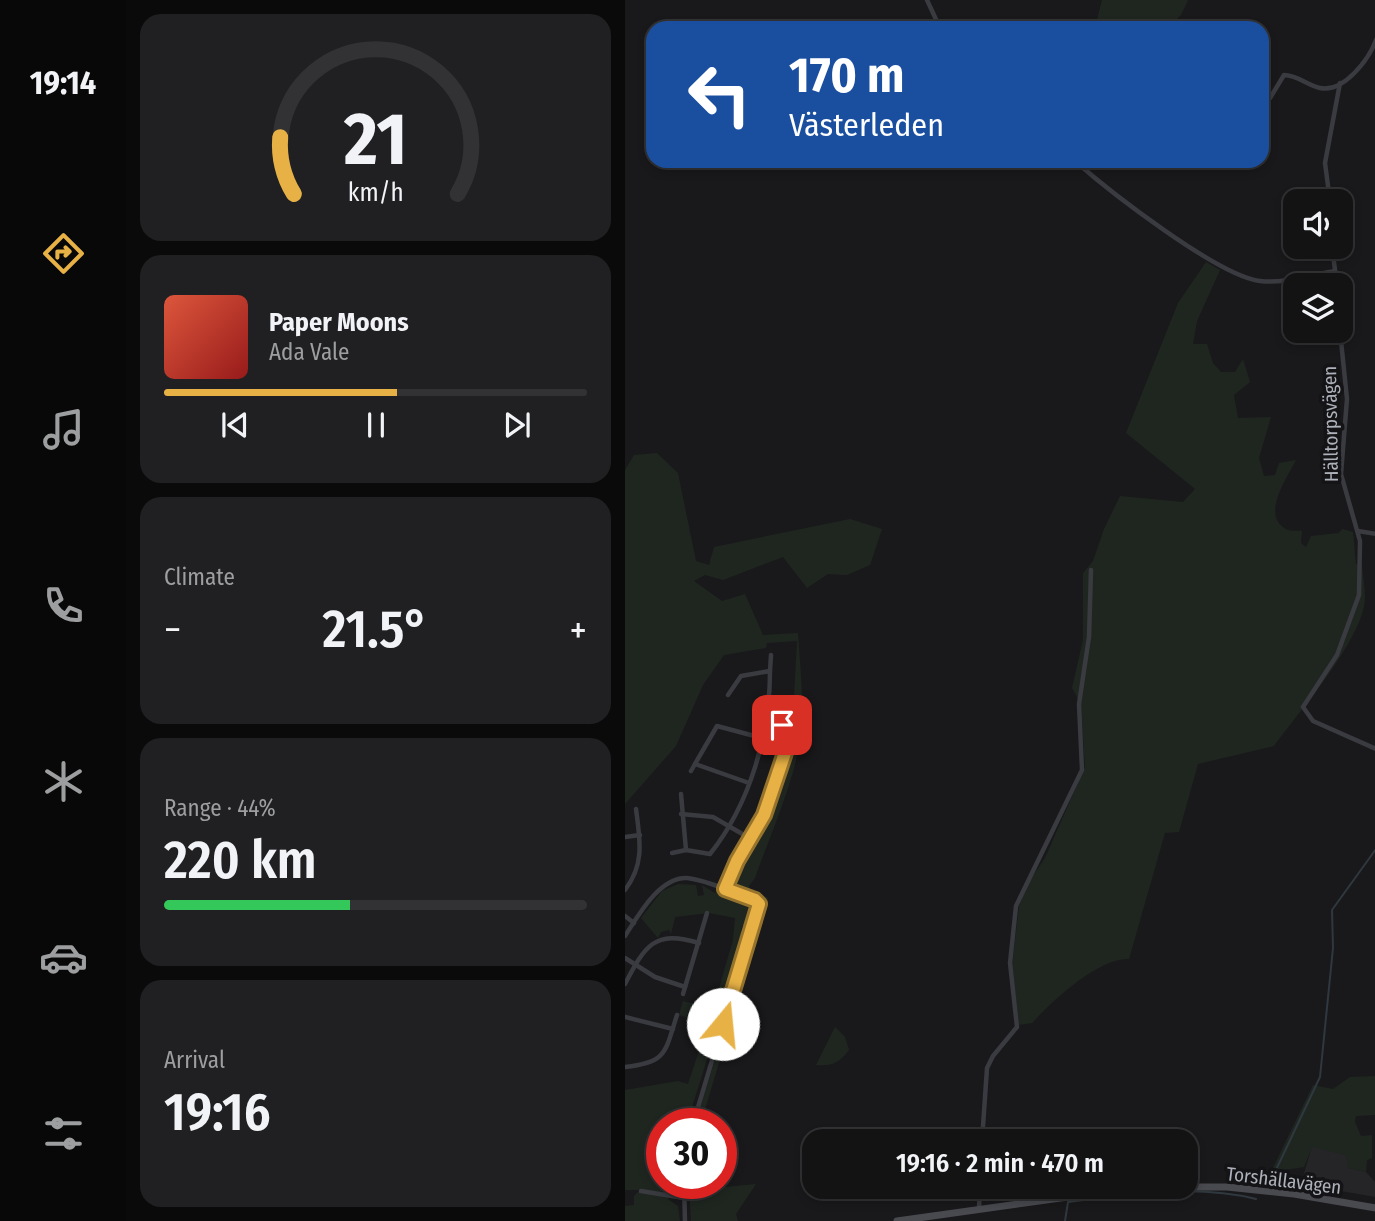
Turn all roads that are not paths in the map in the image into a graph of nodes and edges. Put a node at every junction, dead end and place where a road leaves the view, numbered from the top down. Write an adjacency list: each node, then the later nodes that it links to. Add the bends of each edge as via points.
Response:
1 (927, 0): 2 (street)
2 (937, 21)
3 (1375, 40): 4 (street, via 1364,62)
4 (1340, 83): 5 (street, via 1323,88 1284,75); 7 (street, via 1325,163)
5 (1269, 98)
6 (1083, 168): 9 (street, via 1208,259 1236,273 1268,282)
7 (1328, 189)
8 (1334, 259): 9 (street)
9 (1335, 271)
10 (1341, 343): 11 (street, Hälltorpsvägen, via 1347,399 1341,474)
11 (1358, 531): 12 (street); 19 (street, Hälltorpsvägen, via 1361,558 1355,613 1337,655 1303,707 1313,721)
12 (1375, 534)
13 (1091, 570): 49 (street, via 1089,637 1079,704 1082,770 1016,906 1010,962 1017,1027 987,1068)
14 (771, 655): 15 (street)
15 (770, 671): 16 (street, via 741,676); 17 (street)
16 (728, 695)
17 (767, 720): 18 (street); 29 (street, via 785,727 789,735 767,808)
18 (762, 738): 20 (street, via 717,726); 22 (street)
19 (1375, 748)
20 (695, 764): 21 (street); 22 (street)
21 (691, 771)
22 (749, 783): 26 (street)
23 (681, 794): 25 (street)
24 (636, 809): 27 (street)
25 (681, 814): 26 (street, via 707,816); 30 (street)
26 (729, 825): 29 (street); 30 (street, via 710,854)
27 (640, 835): 28 (street); 33 (street, via 640,863)
28 (625, 837)
29 (751, 839): 32 (street)
30 (686, 850): 31 (street)
31 (672, 853)
32 (725, 889): 36 (street, via 691,878 677,879 660,889); 48 (street, via 755,900 758,910)
33 (625, 890)
34 (707, 913): 38 (street)
35 (625, 916): 36 (street)
36 (634, 923): 37 (street)
37 (625, 936)
38 (700, 943): 40 (street, via 660,938); 42 (street)
39 (625, 958): 40 (street)
40 (635, 966): 41 (street); 42 (street)
41 (625, 984)
42 (686, 987): 43 (street)
43 (683, 994)
44 (677, 1015): 46 (street)
45 (625, 1017): 46 (street)
46 (673, 1029): 47 (street, via 659,1059)
47 (625, 1067)
48 (698, 1108)
49 (983, 1129)
50 (641, 1191): 51 (street)
51 (646, 1192)
52 (684, 1199): 56 (street)
53 (979, 1199): 55 (street)
54 (1375, 1208): 55 (main road, Torshällavägen, via 1295,1194 1180,1187)
55 (979, 1209): 57 (main road, Torshällavägen)
56 (685, 1221)
57 (897, 1221)

